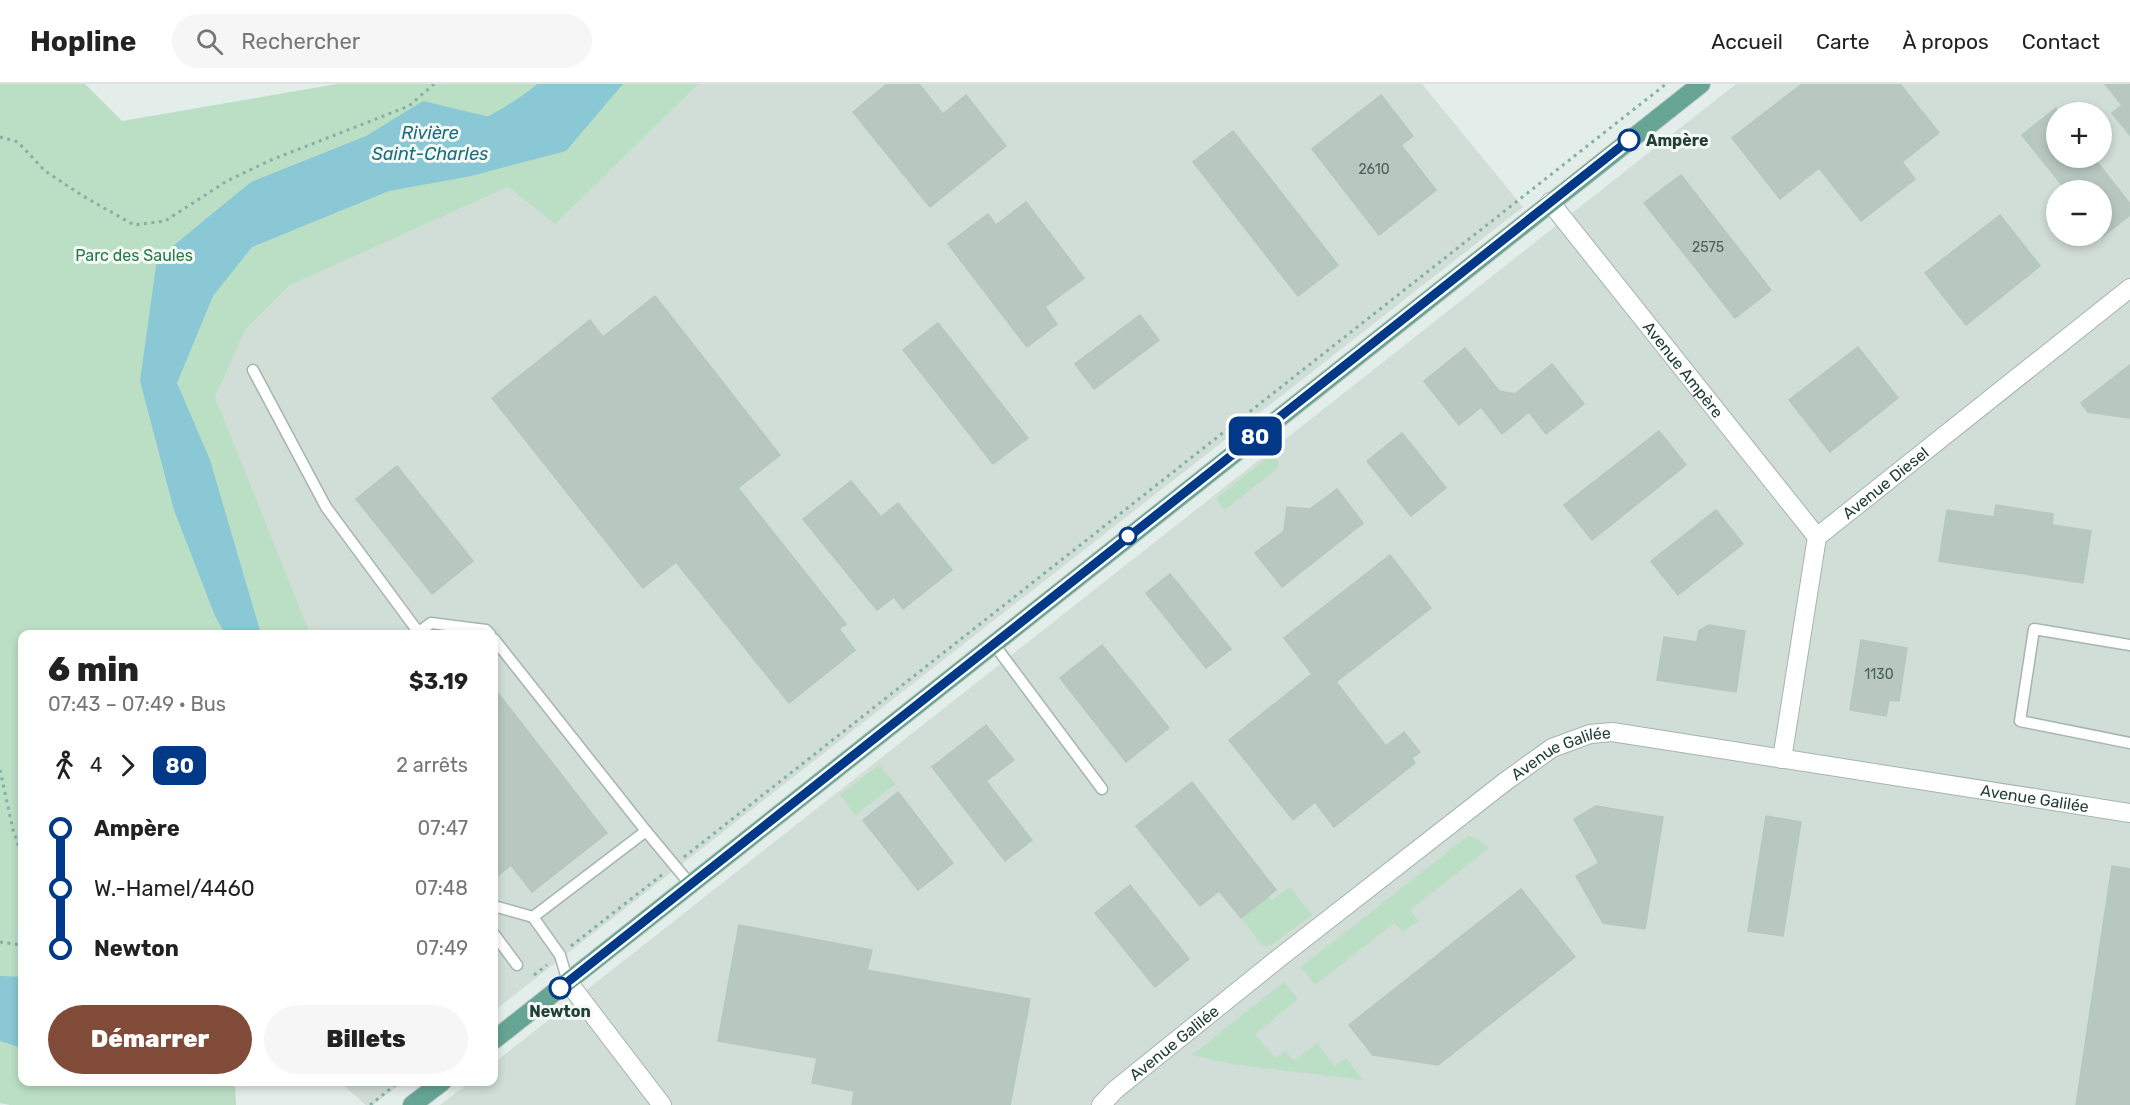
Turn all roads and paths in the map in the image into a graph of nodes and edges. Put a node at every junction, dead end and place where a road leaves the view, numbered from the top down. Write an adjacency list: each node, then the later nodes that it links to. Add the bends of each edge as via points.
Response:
1 (434, 84): 4 (path, via 408,106 271,160 227,181 165,221 134,225 45,171 18,141)
2 (1666, 84): 22 (path)
3 (1699, 85): 5 (main road)
4 (0, 137)
5 (1550, 202): 8 (street, Avenue Ampère); 12 (main road)
6 (2130, 288): 8 (street, Avenue Diesel)
7 (253, 370): 9 (lane, via 326,507)
8 (1817, 537): 16 (street)
9 (415, 630)
10 (423, 630): 11 (lane, via 431,623)
11 (486, 630)
12 (993, 643): 18 (lane); 24 (main road)
13 (498, 644): 20 (lane)
14 (2130, 645): 15 (lane, via 2034,629 2020,722)
15 (2130, 742)
16 (1782, 759): 19 (street, Avenue Galilée); 41 (street, Avenue Galilée, via 1612,732 1590,734 1552,748 1279,958)
17 (0, 770): 21 (path)
18 (1102, 789)
19 (2130, 813)
20 (645, 831): 24 (lane); 26 (lane)
21 (18, 844)
22 (698, 845)
23 (654, 880): 30 (path)
24 (690, 884): 34 (main road)
25 (498, 907): 26 (lane)
26 (533, 917): 34 (lane, via 560,955)
27 (498, 939): 31 (lane)
28 (0, 942): 29 (path)
29 (18, 944)
30 (570, 947)
31 (517, 965)
32 (543, 968): 33 (path)
33 (534, 975)
34 (568, 982): 35 (main road); 40 (street)
35 (498, 1037)
36 (394, 1086): 38 (path)
37 (437, 1086): 39 (main road)
38 (370, 1105)
39 (412, 1105)
40 (662, 1105)
41 (1101, 1105)

